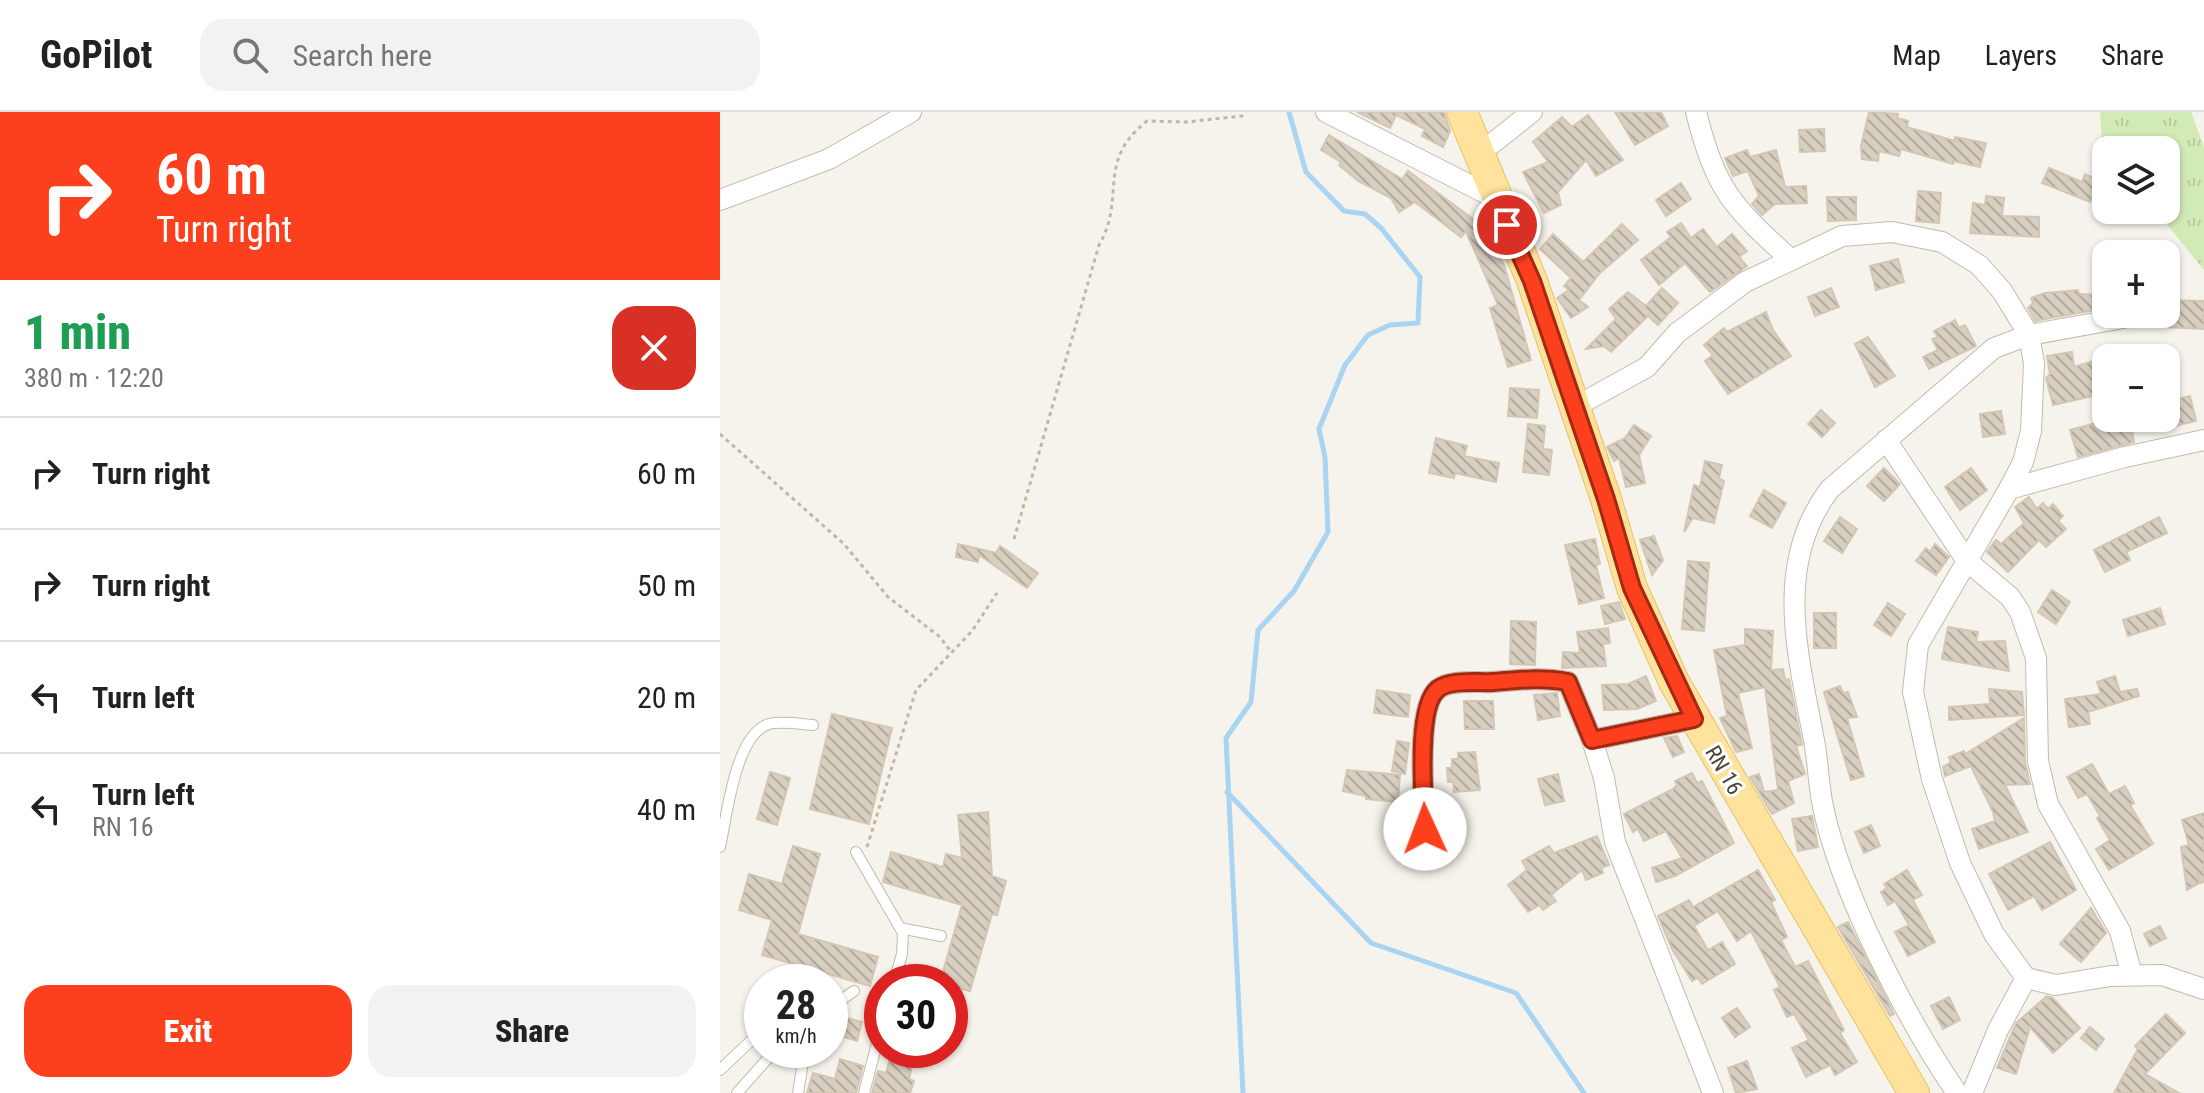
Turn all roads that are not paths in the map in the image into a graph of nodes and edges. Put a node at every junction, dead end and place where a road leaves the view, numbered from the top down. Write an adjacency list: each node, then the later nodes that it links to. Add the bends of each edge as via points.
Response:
1 (911, 112): 8 (street, via 829,159)
2 (1326, 112): 7 (street)
3 (1462, 112): 6 (main road, RN 16 / RN 16)
4 (1532, 112): 6 (street)
5 (1696, 112): 9 (street, via 1708,160 1724,192)
6 (1479, 154): 7 (main road, RN 16 / RN 16)
7 (1495, 198): 12 (main road, RN 16 / RN 16, via 1532,281)
8 (720, 200)
9 (1791, 260): 11 (street, via 1842,236 1892,232 1942,242 1979,265); 12 (street, via 1722,298 1677,333 1640,372)
10 (2092, 324): 11 (street)
11 (2029, 335): 13 (street, via 1994,348); 15 (street, via 2034,363 2031,431)
12 (1573, 408): 17 (main road, RN 16 / RN 16, via 1632,588)
13 (1886, 440): 16 (street); 41 (street, via 1814,510 1800,545 1795,637 1836,854 1886,966)
14 (2204, 440): 15 (street)
15 (2009, 489): 16 (street)
16 (1967, 561): 26 (street, via 2020,612 2036,658 2038,761 2048,804 2120,931); 27 (street, via 1918,645 1913,692 1932,779 1960,863 1994,934)
17 (1694, 719): 19 (street); 40 (main road, RN 16 / RN 16)
18 (813, 725): 21 (lane, via 770,724 753,734 738,761)
19 (1592, 740): 20 (street, via 1568,682 1550,678 1437,689 1427,715); 39 (street, via 1615,842)
20 (1425, 829)
21 (720, 847)
22 (856, 852): 23 (lane)
23 (900, 928): 24 (lane); 25 (lane)
24 (941, 936)
25 (899, 964)
26 (2132, 975): 27 (street, via 2056,985); 28 (street, via 2162,975)
27 (2026, 978): 42 (street)
28 (2204, 989)
29 (854, 991): 30 (lane)
30 (848, 995)
31 (744, 1047): 35 (lane)
32 (754, 1068): 36 (lane)
33 (804, 1068): 37 (lane)
34 (871, 1068): 38 (lane)
35 (720, 1070)
36 (737, 1093)
37 (798, 1093)
38 (864, 1093)
39 (1713, 1093)
40 (1914, 1093)
41 (1957, 1093)
42 (1972, 1093)

